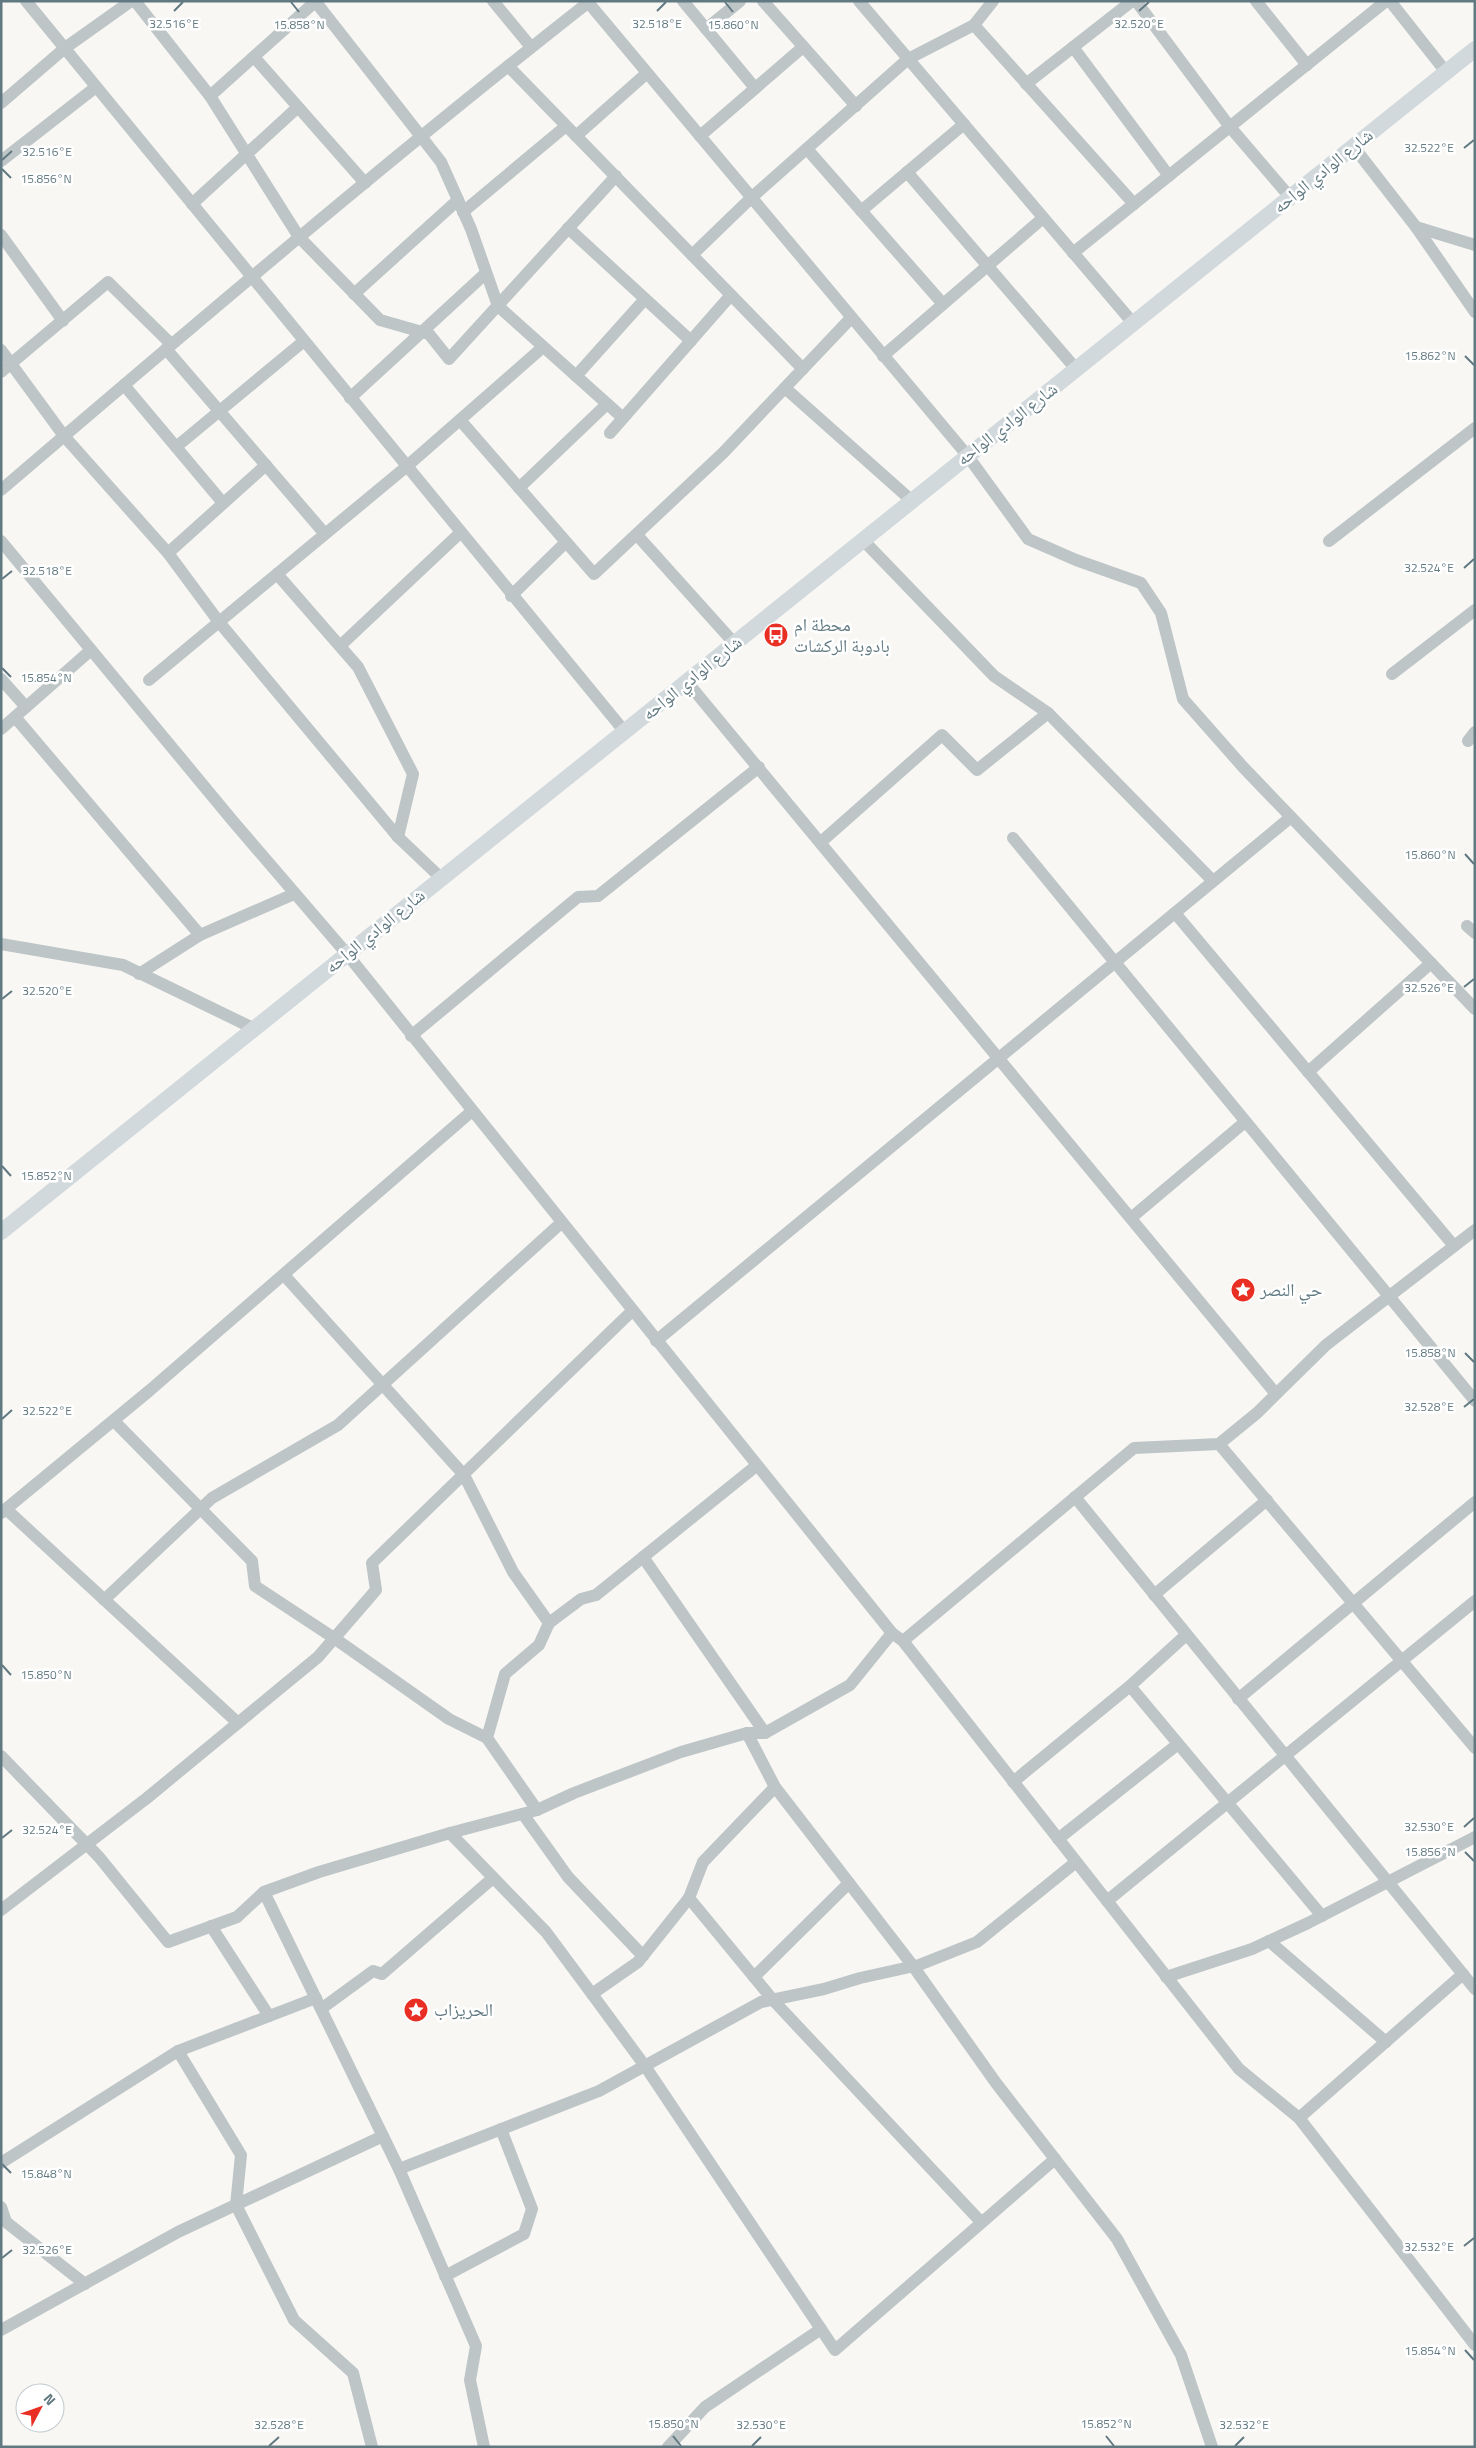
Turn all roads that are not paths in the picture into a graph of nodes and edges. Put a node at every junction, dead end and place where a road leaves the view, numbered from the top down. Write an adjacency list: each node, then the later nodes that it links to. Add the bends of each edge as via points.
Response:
1 (26, 1): 21 (street)
2 (131, 1): 21 (street)
3 (135, 1): 32 (street)
4 (316, 1): 23 (street); 39 (street)
5 (493, 1): 19 (street)
6 (683, 1): 17 (street)
7 (740, 1): 17 (street)
8 (763, 1): 18 (street)
9 (859, 1): 24 (street)
10 (992, 1): 16 (street)
11 (1132, 1): 20 (street)
12 (1136, 1): 38 (street)
13 (1256, 1): 25 (street)
14 (1388, 1): 25 (street); 27 (street)
15 (588, 2): 19 (street); 28 (street)
16 (974, 24): 24 (street); 29 (street)
17 (706, 29): 31 (street)
18 (803, 46): 31 (street); 34 (street)
19 (531, 47): 26 (street)
20 (1073, 47): 29 (street); 48 (street)
21 (65, 48): 30 (street); 33 (street)
22 (1475, 49): 27 (main road, شارع الوادي الواحه)
23 (254, 57): 32 (street); 35 (street)
24 (908, 60): 34 (street); 36 (street)
25 (1307, 65): 38 (street)
26 (508, 66): 37 (street); 39 (street)
27 (1446, 72): 42 (main road, شارع الوادي الواحه)
28 (647, 73): 40 (street); 41 (street)
29 (1026, 84): 53 (street)
30 (96, 87): 45 (street); 52 (street)
31 (755, 88): 41 (street)
32 (210, 96): 44 (street)
33 (1, 103)
34 (856, 106): 43 (street)
35 (298, 107): 44 (street); 49 (street)
36 (964, 124): 46 (street); 56 (street)
37 (566, 126): 40 (street); 54 (street)
38 (1230, 127): 48 (street); 50 (street)
39 (421, 136): 49 (street); 54 (street, via 441,162)
40 (576, 136): 47 (street)
41 (700, 136): 51 (street)
42 (1353, 146): 50 (main road, شارع الوادي الواحه); 57 (street)
43 (807, 149): 51 (street); 55 (street)
44 (246, 154): 52 (street); 60 (street)
45 (1, 161)
46 (907, 172): 55 (street); 64 (street)
47 (616, 176): 58 (street); 63 (street)
48 (1169, 176): 53 (street)
49 (365, 183): 60 (street)
50 (1290, 197): 75 (main road, شارع الوادي الواحه)
51 (751, 198): 63 (street); 73 (street)
52 (192, 204): 66 (street)
53 (1134, 204): 62 (street)
54 (461, 206): 65 (street); 67 (street)
55 (861, 210): 70 (street)
56 (1043, 218): 62 (street); 64 (street)
57 (1416, 227): 61 (street); 72 (street)
58 (568, 228): 69 (street); 71 (street)
59 (1, 236): 74 (street)
60 (299, 237): 66 (street); 67 (street)
61 (1475, 245)
62 (1073, 253): 75 (street)
63 (692, 255): 68 (street)
64 (987, 266): 70 (street); 85 (street)
65 (486, 273): 71 (street); 76 (street)
66 (251, 276): 77 (street); 79 (street)
67 (354, 294): 76 (street, via 380,320)
68 (731, 295): 78 (street); 84 (street)
69 (645, 299): 78 (street); 86 (street)
70 (943, 304): 82 (street)
71 (498, 306): 76 (street, via 450,359 429,334); 80 (street)
72 (1475, 312)
73 (851, 318): 82 (street); 84 (street)
74 (62, 321): 79 (street, via 108,282); 83 (street)
75 (1133, 323): 85 (main road, شارع الوادي الواحه)
76 (422, 332): 89 (street)
77 (304, 341): 89 (street); 91 (street)
78 (690, 341): 92 (street)
79 (169, 346): 87 (street); 91 (street)
80 (543, 347): 86 (street); 93 (street)
81 (1, 350): 83 (street)
82 (883, 356): 98 (street)
83 (6, 368): 96 (street)
84 (803, 369): 88 (street)
85 (1076, 369): 98 (main road, شارع الوادي الواحه)
86 (576, 376): 90 (street)
87 (124, 385): 96 (street); 97 (street)
88 (785, 388): 103 (street); 107 (street, via 723,453)
89 (350, 398): 100 (street)
90 (607, 404): 92 (street); 101 (street)
91 (220, 411): 97 (street); 99 (street)
92 (623, 418): 95 (street)
93 (460, 420): 100 (street); 101 (street)
94 (1475, 428): 110 (street)
95 (610, 432)
96 (64, 436): 102 (street); 112 (street)
97 (176, 447): 104 (street)
98 (967, 455): 103 (main road, شارع الوادي الواحه); 130 (street, via 1028,539 1141,583 1161,612 1183,699)
99 (266, 465): 104 (street); 106 (street)
100 (406, 467): 105 (street); 106 (street)
101 (519, 488): 111 (street)
102 (1, 490)
103 (911, 500): 108 (main road, شارع الوادي الواحه)
104 (223, 503): 112 (street)
105 (460, 533): 114 (street); 118 (street)
106 (325, 534): 113 (street)
107 (637, 534): 111 (street, via 594,574); 117 (street)
108 (863, 540): 117 (main road, شارع الوادي الواحه); 125 (street, via 994,676)
109 (1, 541): 119 (street)
110 (1329, 541)
111 (566, 542): 114 (street)
112 (168, 553): 116 (street)
113 (277, 574): 116 (street); 118 (street)
114 (511, 596): 128 (street)
115 (1475, 610): 120 (street)
116 (219, 622): 122 (street); 131 (street)
117 (735, 644): 123 (main road, شارع الوادي الواحه)
118 (340, 646): 131 (street, via 358,667 413,774)
119 (91, 650): 124 (street); 136 (street)
120 (1392, 674)
121 (1, 679): 124 (street)
122 (149, 680)
123 (688, 683): 128 (main road, شارع الوادي الواحه); 129 (street)
124 (26, 707): 126 (street)
125 (1048, 712): 133 (street, via 977,770 942,735); 135 (street)
126 (15, 717): 127 (street); 138 (street)
127 (1, 729)
128 (625, 732): 134 (main road, شارع الوادي الواحه)
129 (759, 767): 133 (street); 146 (street, via 598,896 578,897)
130 (1291, 817): 135 (street); 142 (street)
131 (398, 836): 134 (street)
132 (1012, 838): 141 (street)
133 (821, 842): 147 (street)
134 (441, 878): 140 (main road, شارع الوادي الواحه)
135 (1213, 882): 137 (street)
136 (294, 894): 138 (street); 140 (street)
137 (1175, 913): 141 (street); 148 (street)
138 (200, 935): 143 (street)
139 (1, 944): 143 (street, via 123,965)
140 (347, 954): 145 (main road, شارع الوادي الواحه); 146 (street)
141 (1114, 963): 147 (street); 150 (street)
142 (1431, 963): 144 (street); 148 (street)
143 (139, 974): 145 (street)
144 (1475, 1008)
145 (255, 1029): 154 (main road, شارع الوادي الواحه)
146 (412, 1036): 149 (street)
147 (999, 1058): 151 (street); 159 (street)
148 (1308, 1072): 155 (street)
149 (472, 1111): 152 (street); 156 (street)
150 (1245, 1122): 151 (street); 157 (street)
151 (1131, 1218): 161 (street)
152 (562, 1223): 158 (street); 160 (street)
153 (1475, 1230): 155 (street)
154 (1, 1232)
155 (1454, 1246): 157 (street)
156 (284, 1275): 160 (street); 163 (street)
157 (1388, 1297): 161 (street, via 1326,1345); 162 (street)
158 (632, 1312): 159 (street); 166 (street)
159 (656, 1342): 165 (street)
160 (383, 1385): 166 (street); 170 (street, via 338,1425)
161 (1276, 1394): 164 (street)
162 (1475, 1401)
163 (114, 1420): 170 (street); 171 (street)
164 (1219, 1444): 167 (street, via 1134,1448); 168 (street)
165 (756, 1466): 172 (street); 179 (street)
166 (464, 1475): 177 (street, via 513,1572); 180 (street, via 372,1563 376,1590)
167 (1075, 1497): 173 (street); 179 (street)
168 (1267, 1500): 173 (street); 176 (street)
169 (1475, 1502): 176 (street)
170 (200, 1508): 174 (street); 180 (street, via 252,1561 255,1586)
171 (4, 1511): 174 (street)
172 (643, 1557): 177 (street, via 596,1595 580,1599); 186 (street)
173 (1154, 1596): 178 (street)
174 (104, 1600): 184 (street)
175 (1475, 1601): 181 (street)
176 (1353, 1603): 181 (street); 183 (street)
177 (549, 1623): 187 (street, via 539,1645 505,1674)
178 (1186, 1635): 182 (street); 183 (street)
179 (897, 1637): 186 (street, via 850,1685); 192 (street)
180 (334, 1638): 184 (street, via 318,1657); 187 (street, via 449,1718)
181 (1402, 1661): 189 (street); 191 (street)
182 (1130, 1686): 188 (street); 192 (street)
183 (1238, 1699): 191 (street)
184 (238, 1723): 200 (street)
185 (747, 1733): 186 (street); 193 (street); 195 (street, via 681,1752)
186 (765, 1733)
187 (487, 1738): 195 (street)
188 (1178, 1744): 194 (street); 199 (street)
189 (1475, 1748)
190 (1, 1756): 200 (street)
191 (1284, 1756): 194 (street); 203 (street)
192 (1013, 1782): 199 (street)
193 (775, 1787): 204 (street); 206 (street, via 703,1862)
194 (1227, 1802): 207 (street); 209 (street)
195 (537, 1810): 196 (street)
196 (523, 1814): 197 (street); 212 (street, via 568,1877)
197 (450, 1833): 202 (street); 205 (street)
198 (1475, 1837): 203 (street)
199 (1058, 1839): 201 (street)
200 (87, 1844): 208 (street); 210 (street, via 168,1942)
201 (1076, 1862): 207 (street); 213 (street, via 977,1942)
202 (493, 1878): 218 (street, via 546,1932); 220 (street, via 382,1974 373,1971)
203 (1386, 1882): 209 (street); 214 (street)
204 (849, 1883): 213 (street); 216 (street)
205 (264, 1892): 210 (street, via 236,1917); 220 (street)
206 (689, 1898): 212 (street); 216 (street)
207 (1107, 1901): 215 (street)
208 (1, 1910)
209 (1322, 1916): 211 (street)
210 (211, 1926): 221 (street)
211 (1269, 1941): 215 (street); 222 (street)
212 (643, 1956): 218 (street)
213 (913, 1966): 219 (street); 228 (street)
214 (1463, 1974): 217 (street); 222 (street)
215 (1166, 1976): 225 (street, via 1239,2069)
216 (754, 1977): 219 (street)
217 (1475, 1989)
218 (592, 1994): 224 (street)
219 (773, 2000): 224 (street, via 761,2002); 233 (street)
220 (319, 2003): 221 (street); 227 (street)
221 (269, 2016): 223 (street)
222 (1386, 2042): 225 (street)
223 (178, 2052): 229 (street); 231 (street, via 241,2155)
224 (645, 2066): 226 (street, via 599,2091); 238 (street)
225 (1299, 2118): 239 (street)
226 (502, 2129): 230 (street); 235 (street, via 532,2209 524,2234)
227 (383, 2136): 230 (street); 231 (street)
228 (1055, 2159): 233 (street); 243 (street, via 1117,2239 1181,2355)
229 (1, 2163)
230 (399, 2169): 235 (street)
231 (236, 2205): 236 (street, via 178,2232); 240 (street, via 294,2320 353,2373)
232 (1, 2207): 234 (street)
233 (981, 2222): 238 (street, via 835,2350)
234 (4, 2224): 236 (street)
235 (445, 2276): 241 (street, via 476,2346 470,2380)
236 (85, 2284): 237 (street)
237 (1, 2330)
238 (821, 2330): 242 (street, via 705,2408)
239 (1475, 2345)
240 (372, 2447)
241 (484, 2447)
242 (668, 2447)
243 (1212, 2447)

